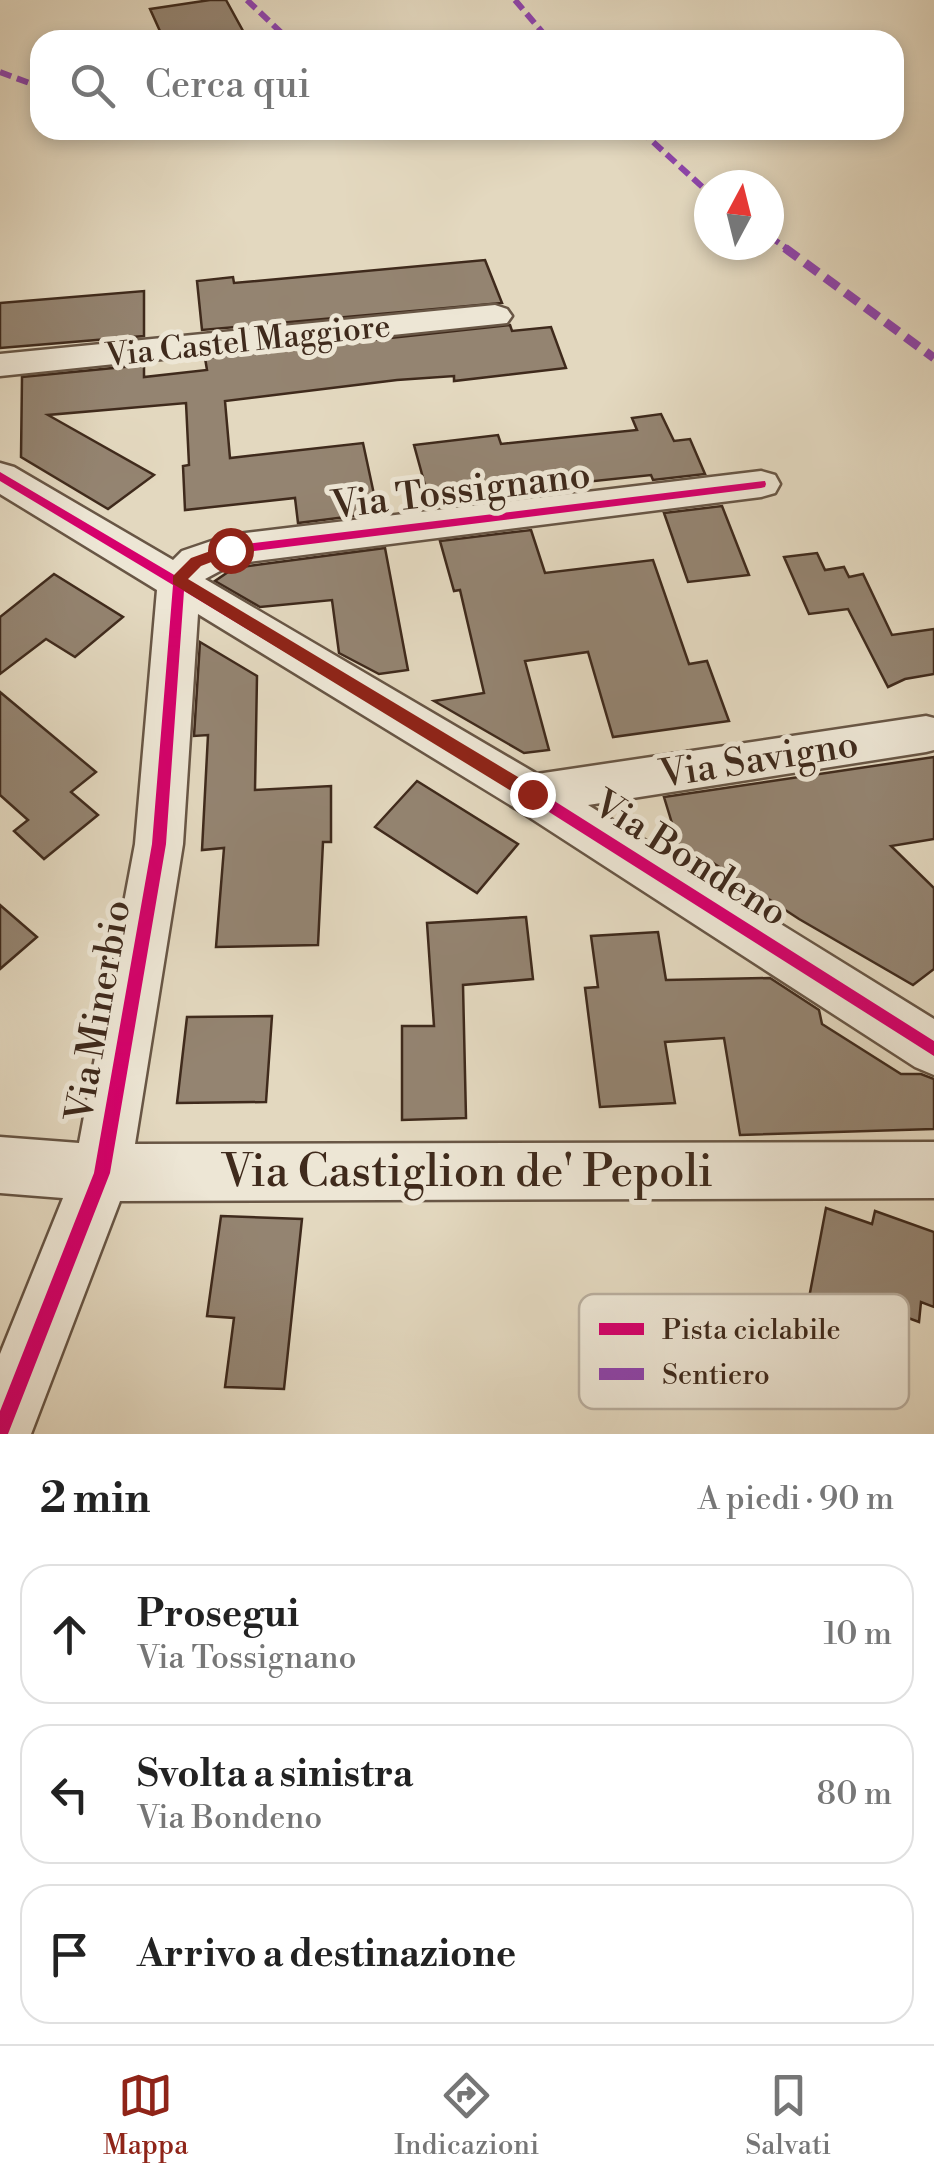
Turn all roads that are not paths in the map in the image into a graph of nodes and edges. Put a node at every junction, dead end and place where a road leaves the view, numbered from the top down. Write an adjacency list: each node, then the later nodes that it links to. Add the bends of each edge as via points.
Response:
1 (495, 316): 2 (street, Via Castel Maggiore)
2 (0, 365)
3 (0, 476): 5 (street, Via Bondeno)
4 (761, 484): 5 (street, Via Tossignano, via 230,550 196,562)
5 (178, 580): 7 (street, Via Bondeno); 11 (street, Via Minerbio, via 158,844)
6 (926, 734): 7 (street, Via Savigno)
7 (532, 794): 8 (street, Via Bondeno)
8 (934, 1049)
9 (0, 1164): 11 (street, Via Castiglion de' Pepoli)
10 (934, 1170): 11 (street, Via Castiglion de' Pepoli)
11 (102, 1173): 12 (street, Via Minerbio)
12 (0, 1434)

